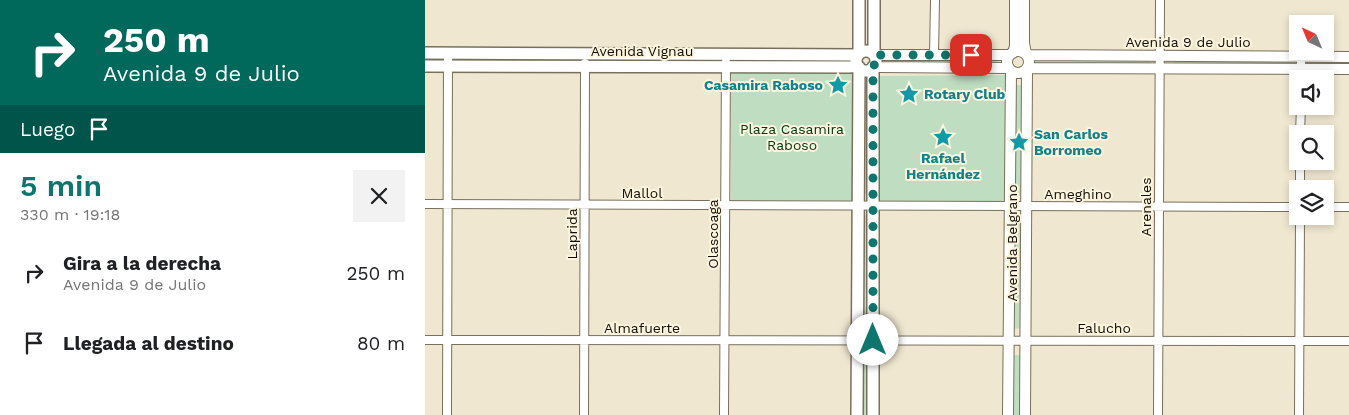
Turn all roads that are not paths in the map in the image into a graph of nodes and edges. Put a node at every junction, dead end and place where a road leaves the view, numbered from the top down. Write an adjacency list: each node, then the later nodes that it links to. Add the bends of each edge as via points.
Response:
1 (859, 0): 18 (main road)
2 (874, 0): 19 (main road)
3 (935, 0): 12 (street)
4 (1015, 0): 11 (street, via 1015,46)
5 (1024, 0): 13 (street)
6 (1160, 0): 14 (street, Arenales)
7 (425, 53): 8 (main road, Avenida Vignau)
8 (448, 53): 9 (main road, Avenida Vignau); 21 (street)
9 (585, 53): 10 (main road, Avenida Vignau); 22 (street, Laprida)
10 (726, 54): 18 (main road, Avenida Vignau); 23 (street, Olascoaga)
11 (1011, 54): 12 (street); 13 (street, via 1018,51); 27 (street, via 1007,62)
12 (934, 55): 19 (street)
13 (1027, 55): 14 (street, Avenida 9 de Julio); 24 (street, via 1030,63)
14 (1159, 56): 15 (street, Avenida 9 de Julio); 25 (street, Arenales)
15 (1289, 57)
16 (1334, 57): 17 (street, Avenida 9 de Julio)
17 (1349, 57)
18 (859, 61): 19 (main road, via 865,70); 19 (main road, via 867,51); 23 (main road, Avenida Vignau, via 849,67); 34 (main road)
19 (874, 61): 27 (street, via 879,67); 35 (main road)
20 (425, 66): 21 (main road, Avenida Vignau)
21 (448, 66): 22 (main road, Avenida Vignau); 31 (street)
22 (585, 66): 23 (main road, Avenida Vignau); 32 (street, Laprida)
23 (726, 67): 33 (street, Olascoaga)
24 (1027, 69): 25 (street, Avenida 9 de Julio); 27 (street, via 1017,74); 37 (street, Avenida Belgrano)
25 (1159, 69): 29 (street, Avenida 9 de Julio); 38 (street, Arenales)
26 (1349, 69): 28 (street, Avenida 9 de Julio)
27 (1010, 70): 36 (street, Avenida Belgrano)
28 (1334, 71)
29 (1289, 74)
30 (425, 204): 31 (street, Mallol)
31 (447, 204): 32 (street, Mallol); 44 (street)
32 (585, 205): 33 (street, Mallol); 45 (street, Laprida)
33 (725, 205): 34 (street, Mallol); 46 (street, Olascoaga)
34 (859, 206): 35 (street, Ameghino); 47 (main road)
35 (873, 206): 36 (street, Ameghino); 48 (main road)
36 (1011, 206): 37 (street, Ameghino); 49 (street, Avenida Belgrano)
37 (1026, 206): 38 (street, Ameghino); 50 (street, Avenida Belgrano)
38 (1159, 207): 39 (street, Ameghino); 51 (street, Arenales)
39 (1289, 207)
40 (1334, 207): 41 (street)
41 (1349, 207)
42 (1300, 225): 52 (street)
43 (425, 340): 44 (street, Almafuerte)
44 (447, 340): 45 (street, Almafuerte); 54 (street)
45 (584, 340): 46 (street, Almafuerte); 55 (street, Laprida)
46 (724, 340): 47 (street, Almafuerte); 56 (street, Olascoaga)
47 (858, 340): 48 (street, Falucho); 57 (main road)
48 (873, 340): 49 (street, Falucho); 58 (main road)
49 (1008, 341): 50 (street, Falucho); 59 (street, Avenida Belgrano)
50 (1026, 341): 51 (street, Falucho); 60 (street, Avenida Belgrano)
51 (1158, 341): 52 (street, Falucho); 61 (street, Arenales)
52 (1300, 341): 53 (street, Falucho); 62 (street)
53 (1349, 341)
54 (447, 415)
55 (584, 415)
56 (724, 415)
57 (857, 415)
58 (873, 415)
59 (1008, 415)
60 (1025, 415)
61 (1158, 415)
62 (1299, 415)

